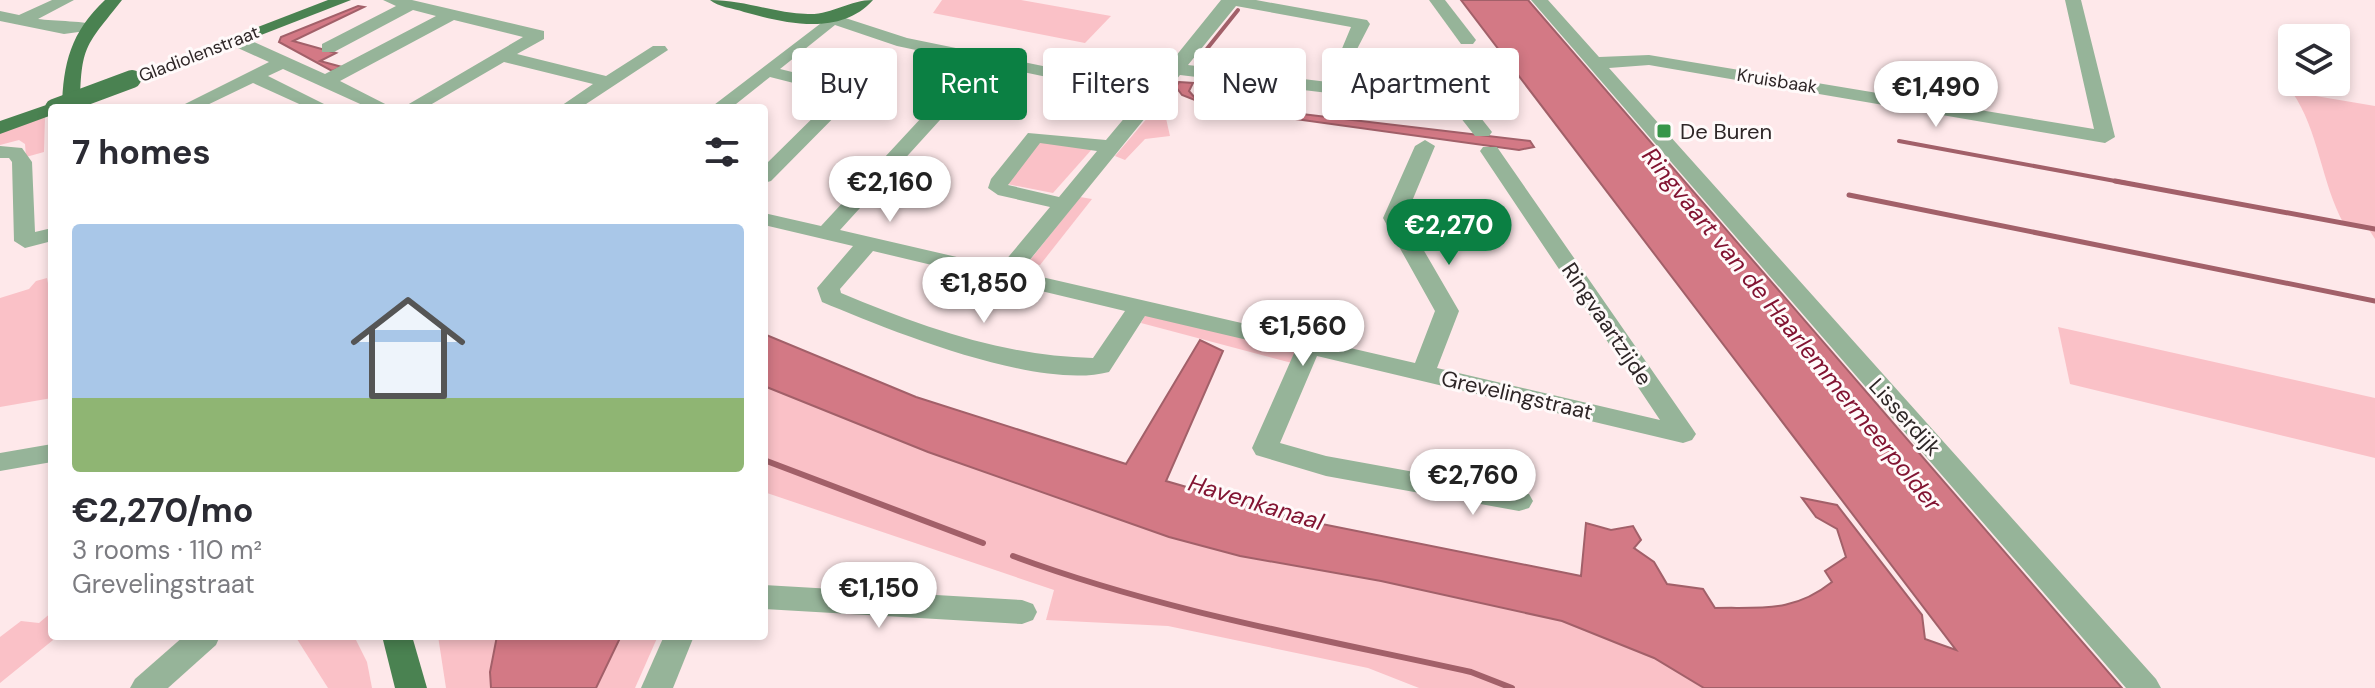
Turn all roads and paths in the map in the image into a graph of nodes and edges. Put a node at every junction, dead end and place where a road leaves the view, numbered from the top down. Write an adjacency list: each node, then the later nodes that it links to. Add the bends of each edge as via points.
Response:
1 (66, 0): 16 (street)
2 (114, 0): 17 (main road)
3 (343, 0): 19 (main road, Gladiolenstraat)
4 (391, 0): 12 (street)
5 (718, 0): 11 (main road)
6 (865, 0): 15 (main road)
7 (1231, 0): 23 (street, via 1361,24); 27 (street)
8 (1437, 0): 20 (street)
9 (1539, 0): 28 (street, Lisserdijk)
10 (2073, 0): 28 (street, Kruisbaak, via 2105,137 1649,60)
11 (742, 1): 15 (main road, via 808,21)
12 (411, 5): 13 (street); 21 (street)
13 (452, 14): 25 (street, via 538,35); 32 (street)
14 (0, 16): 16 (street)
15 (829, 19): 22 (street); 30 (street)
16 (20, 21): 17 (street, via 64,29); 18 (street)
17 (87, 26): 36 (main road, via 72,61)
18 (0, 29)
19 (235, 40): 26 (street); 35 (main road, Gladiolenstraat, bridge)
20 (1467, 40)
21 (328, 48)
22 (930, 48)
23 (1349, 48)
24 (659, 50): 33 (street)
25 (501, 56): 33 (street); 40 (street)
26 (281, 63): 31 (street); 32 (street)
27 (1178, 63)
28 (1594, 63): 73 (street, Lisserdijk)
29 (1178, 70): 34 (street)
30 (767, 71): 42 (street); 51 (street, via 850,92)
31 (253, 76): 37 (street); 38 (street)
32 (325, 82): 39 (street)
33 (609, 82): 41 (street)
34 (1322, 86)
35 (64, 104)
36 (71, 104)
37 (194, 104)
38 (314, 104)
39 (375, 104)
40 (418, 104)
41 (573, 104)
42 (724, 104)
43 (48, 110): 47 (main road, Gladiolenstraat)
44 (930, 120): 54 (street)
45 (1130, 120): 48 (street)
46 (1471, 120): 61 (street, Ringvaartzijde, via 1683,434)
47 (0, 128)
48 (1108, 146): 52 (street); 52 (street, via 1035,137 998,183 1005,191)
49 (1425, 146): 60 (street, Grevelingstraat, via 1394,218 1447,311)
50 (0, 152): 55 (street, via 15,152 22,162 25,241)
51 (768, 173)
52 (1063, 204): 57 (street)
53 (768, 220): 54 (street, Grevelingstraat)
54 (826, 233): 56 (street, Grevelingstraat)
55 (48, 235)
56 (869, 242): 57 (street, Grevelingstraat); 58 (street, via 834,278 830,297 908,330 1028,360 1100,366)
57 (1006, 274): 58 (street, Grevelingstraat)
58 (1140, 306): 59 (street, Grevelingstraat)
59 (1310, 345): 60 (street, Grevelingstraat); 64 (street, via 1265,448 1326,466)
60 (1423, 374): 61 (street, Grevelingstraat)
61 (1610, 416)
62 (48, 454): 63 (street)
63 (0, 462)
64 (1519, 501)
65 (768, 597): 66 (street)
66 (1022, 612)
67 (200, 640): 70 (street)
68 (398, 640): 71 (main road)
69 (677, 640): 72 (street)
70 (146, 688)
71 (411, 688)
72 (657, 688)
73 (2145, 688)

